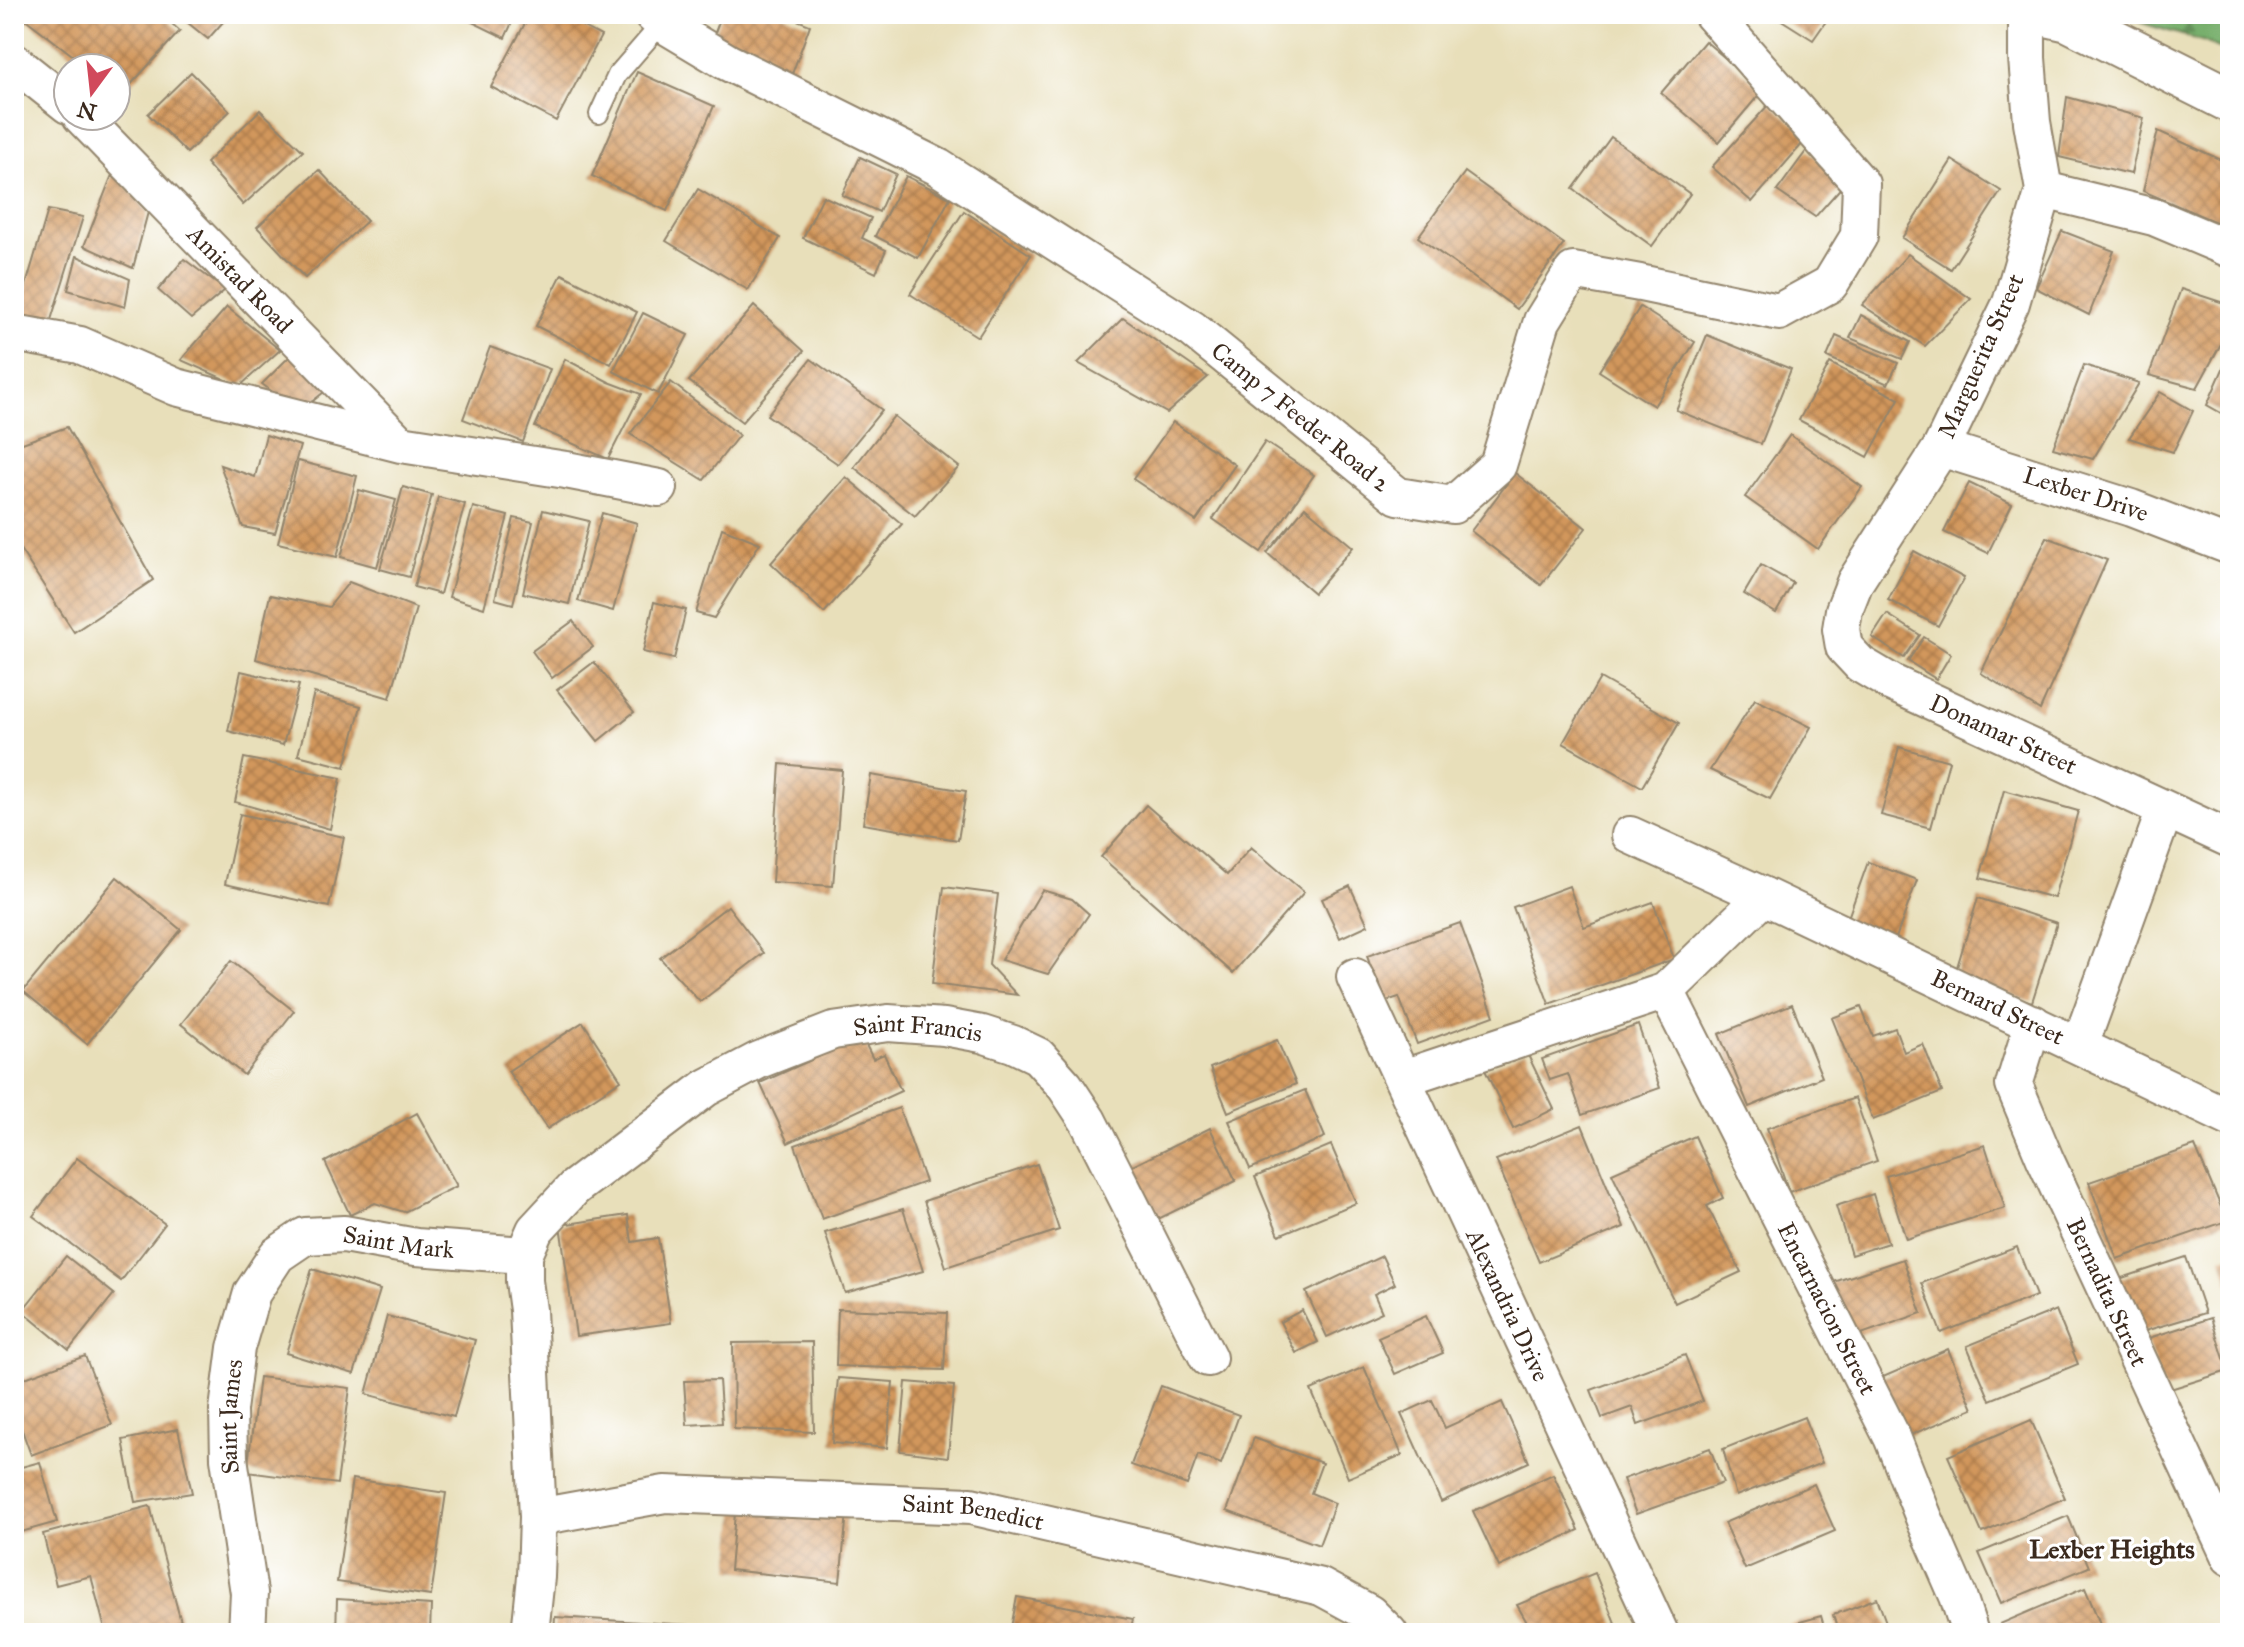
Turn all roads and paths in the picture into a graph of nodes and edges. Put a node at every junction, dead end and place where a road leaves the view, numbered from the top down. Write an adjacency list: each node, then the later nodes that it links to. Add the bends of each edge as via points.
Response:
1 (1712, 14): 3 (street, Camp 7 Feeder Road 2, via 1861,184 1859,236 1830,284 1779,312 1573,271 1542,321 1498,465 1453,505 1398,496 1192,329 938,167 727,62)
2 (2054, 15): 6 (main road); 9 (street, Marguerita Street, via 2027,58)
3 (657, 18): 7 (lane, via 617,75)
4 (14, 62): 5 (street)
5 (52, 92)
6 (2230, 100)
7 (599, 114)
8 (97, 132): 12 (street, Amistad Road)
9 (2044, 190): 10 (street, via 2154,217); 13 (street, Marguerita Street, via 2011,303)
10 (2230, 249)
11 (14, 333): 12 (street, via 80,345 176,387)
12 (401, 444): 14 (street)
13 (1941, 448): 15 (street, Lexber Drive, via 2131,508); 16 (street, Marguerita Street)
14 (659, 488)
15 (2230, 546)
16 (1855, 582): 17 (street, Donamar Street, via 1841,629 1844,647 1860,664)
17 (2165, 810): 19 (street, Donamar Street); 24 (street)
18 (1630, 835): 20 (street, Bernard Street)
19 (2230, 839)
20 (1764, 896): 22 (street); 23 (street, Bernard Street)
21 (1355, 977): 25 (street, Alexandria Drive)
22 (1666, 991): 25 (street); 36 (street, Encarnacion Street, via 1892,1437)
23 (2033, 1023): 24 (street, Bernard Street); 31 (street, Bernadita Street, via 2014,1085)
24 (2080, 1045): 26 (street, Bernard Street)
25 (1403, 1078): 35 (street, Alexandria Drive)
26 (2230, 1118)
27 (277, 1255): 28 (street, Saint Mark, via 305,1236 344,1234 416,1247); 32 (street, Saint James, via 252,1293 236,1348 228,1410 229,1458 249,1593)
28 (524, 1255): 29 (street, Saint Francis, via 535,1230 574,1188 706,1088 833,1031 888,1023 944,1027 982,1034 1038,1056 1065,1086); 30 (street)
29 (1208, 1358)
30 (538, 1517): 33 (street); 34 (street, Saint Benedict, via 665,1494 971,1506 1321,1587 1369,1613)
31 (2230, 1557)
32 (247, 1633)
33 (530, 1633)
34 (1389, 1633)
35 (1660, 1633)
36 (1970, 1633)

